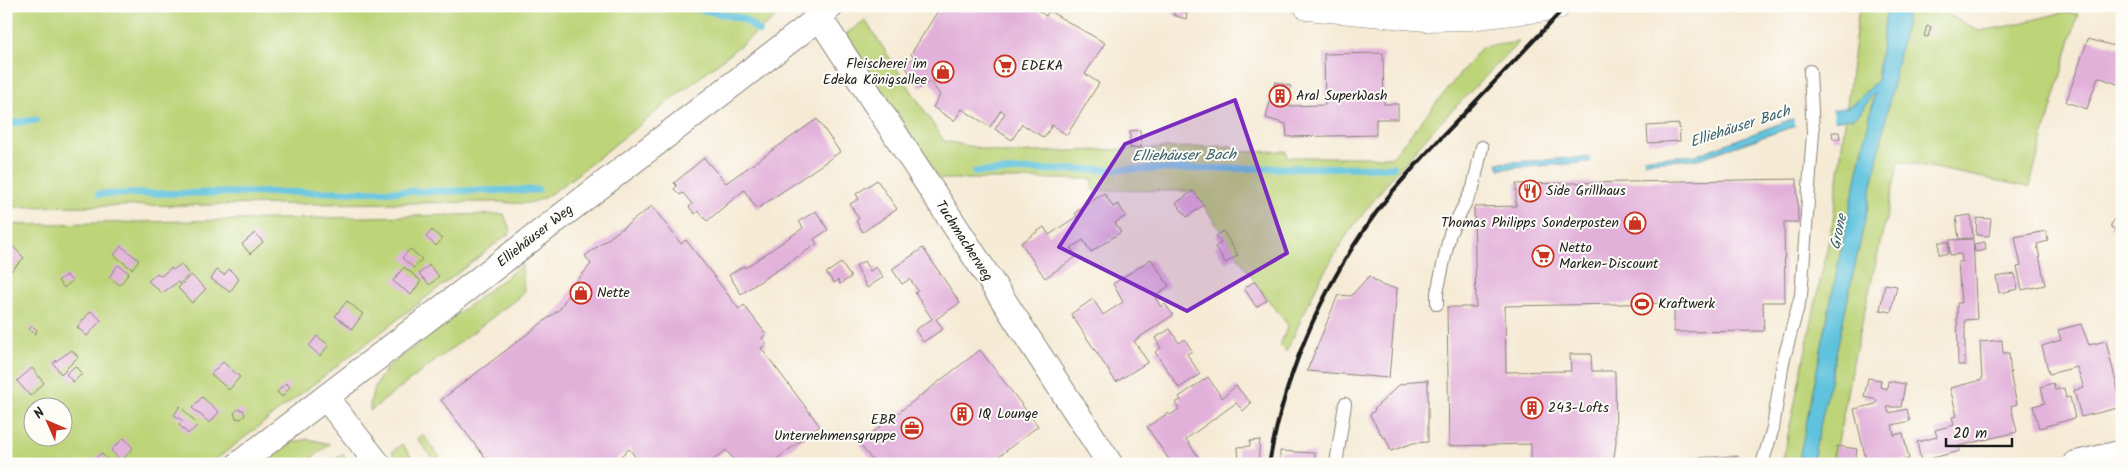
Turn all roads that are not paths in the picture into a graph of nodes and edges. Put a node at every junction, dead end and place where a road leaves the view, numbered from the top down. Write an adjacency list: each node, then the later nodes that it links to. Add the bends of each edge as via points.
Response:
1 (1308, 6): 3 (street, via 1426,17 1469,16)
2 (1556, 6): 3 (street)
3 (1502, 9)
4 (825, 12): 8 (street, Elliehäuser Weg); 13 (street, Tuchmacherweg)
5 (1810, 71): 15 (lane, via 1813,133 1801,295 1783,362 1773,428)
6 (1482, 147): 7 (lane, via 1473,188 1450,233)
7 (1437, 304)
8 (326, 398): 11 (street, Elliehäuser Weg); 12 (street)
9 (1345, 404): 14 (lane)
10 (2122, 453): 16 (street)
11 (239, 464)
12 (378, 464)
13 (1110, 464)
14 (1336, 464)
15 (1762, 464)
16 (2075, 464)

